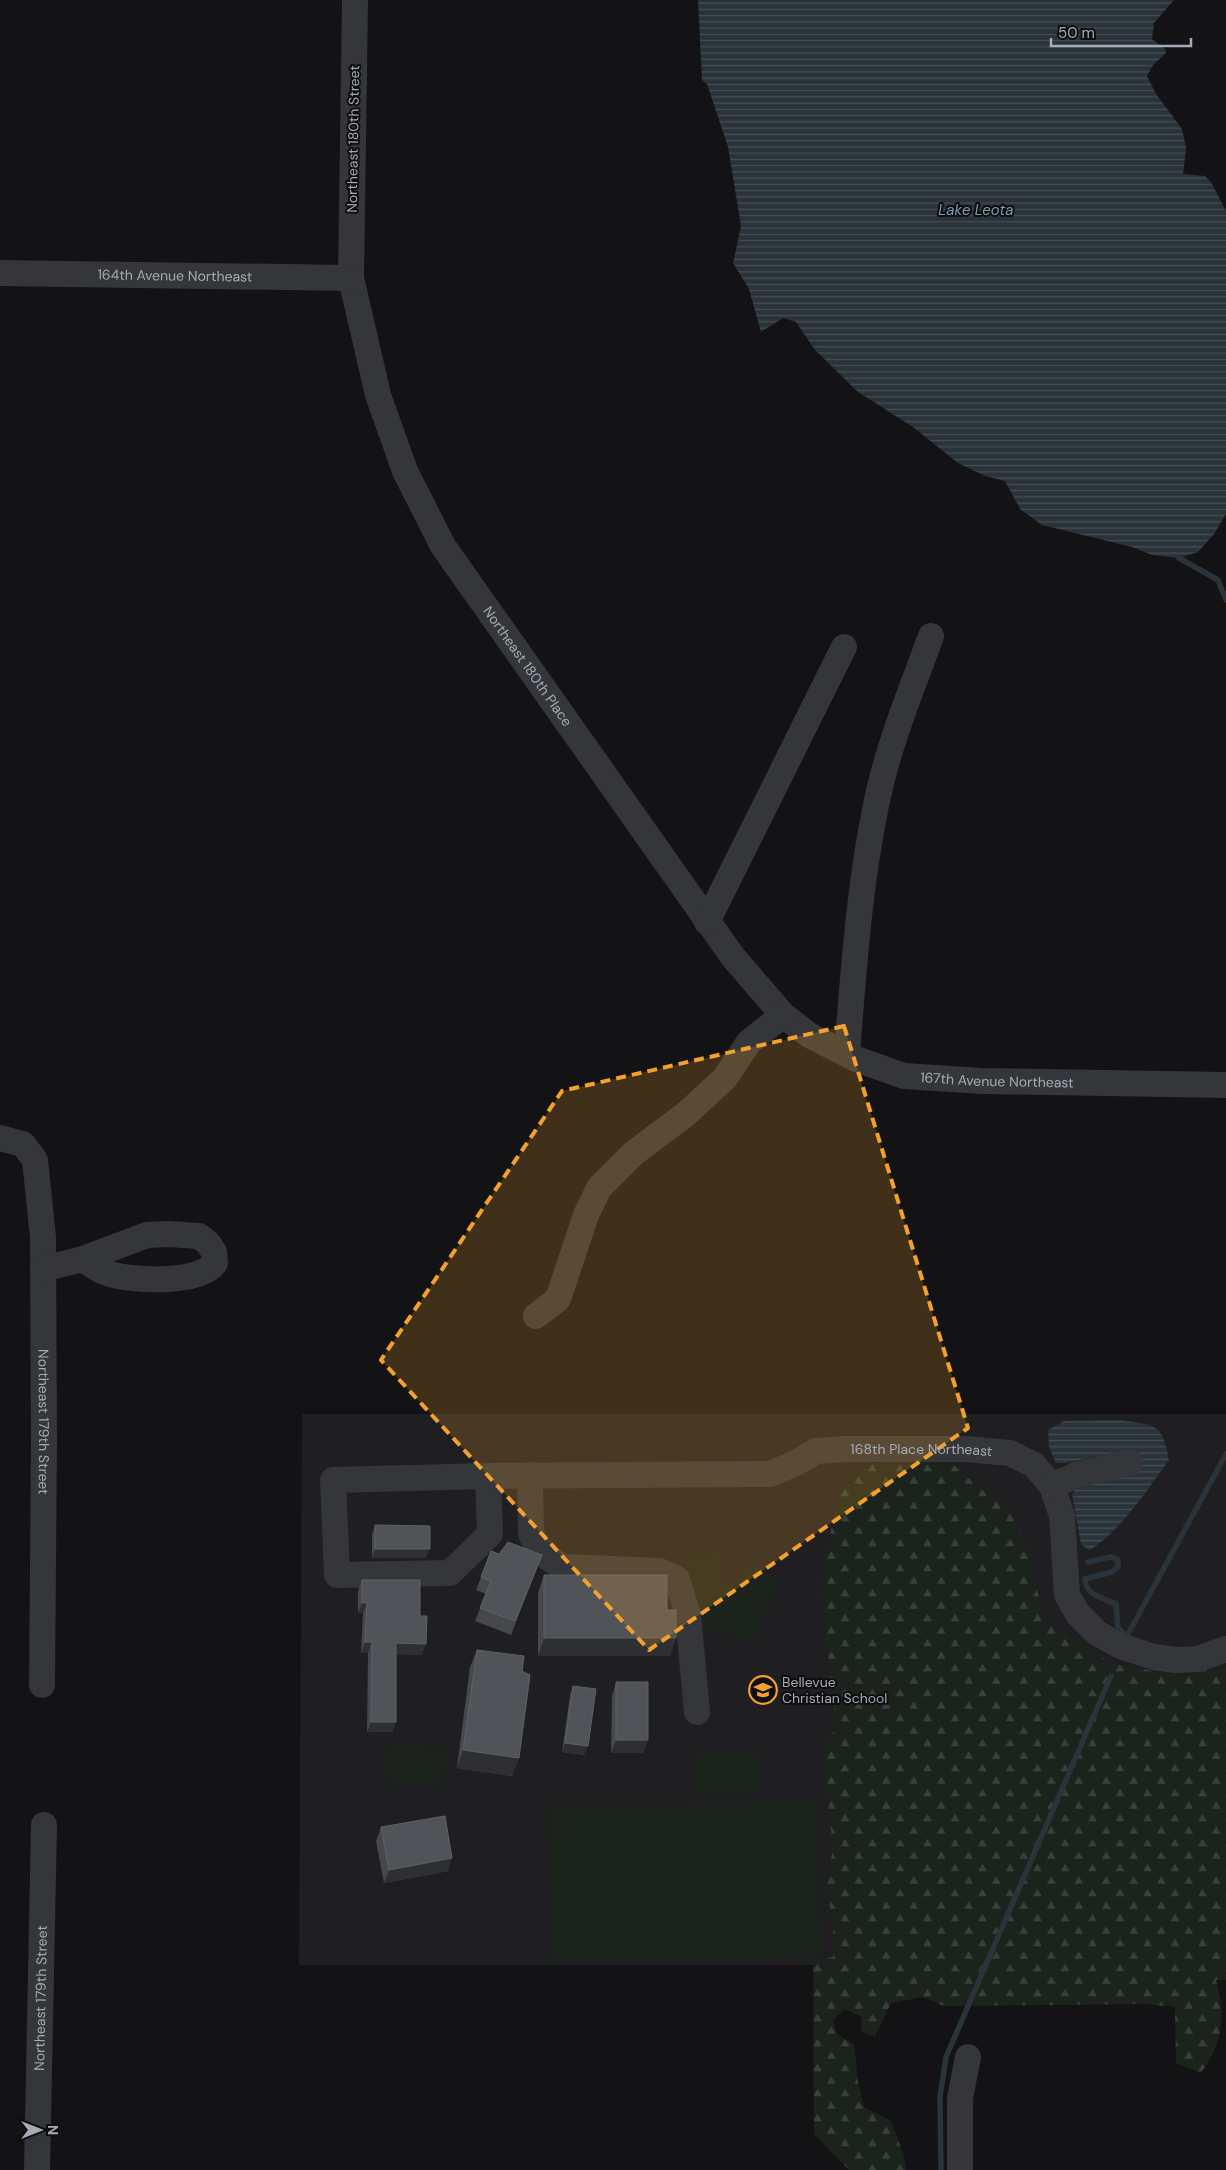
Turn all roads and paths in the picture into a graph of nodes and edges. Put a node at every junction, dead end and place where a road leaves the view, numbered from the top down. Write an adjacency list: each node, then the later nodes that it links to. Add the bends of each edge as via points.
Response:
1 (355, 0): 3 (street, Northeast 180th Street)
2 (0, 272): 3 (street, 164th Avenue Northeast)
3 (350, 278): 6 (street, Northeast 180th Place, via 378,395 405,471 443,546)
4 (931, 636): 8 (street, via 880,787 854,966)
5 (844, 647): 6 (street)
6 (707, 922): 7 (street, Northeast 180th Place, via 732,957)
7 (783, 1015): 8 (street, 167th Avenue Northeast, via 809,1034); 13 (street, via 749,1042 725,1078 686,1114 634,1153 599,1188 586,1215 558,1299)
8 (847, 1054): 9 (street, 167th Avenue Northeast, via 904,1076 982,1081)
9 (1226, 1085)
10 (0, 1138): 12 (street, Northeast 179th Street, via 22,1144 35,1160)
11 (83, 1260): 12 (street)
12 (43, 1269): 19 (street, Northeast 179th Street)
13 (536, 1316)
14 (1130, 1462): 17 (street, via 1076,1475)
15 (530, 1475): 16 (street, 168th Place Northeast); 17 (street, 168th Place Northeast, via 770,1474 816,1451 966,1449 1010,1453 1034,1465); 20 (street, via 531,1534 547,1557 563,1567 659,1571 677,1579 688,1615)
16 (488, 1476): 16 (street, 168th Place Northeast, via 333,1480 337,1575 450,1573 490,1534)
17 (1052, 1486): 18 (street, 168th Place Northeast, via 1062,1516 1067,1595 1078,1614 1097,1633 1120,1646 1176,1660 1198,1658)
18 (1226, 1649)
19 (42, 1685)
20 (697, 1712)
21 (44, 1825): 23 (street, Northeast 179th Street)
22 (968, 2057): 24 (street, via 960,2098)
23 (37, 2170)
24 (960, 2170)

